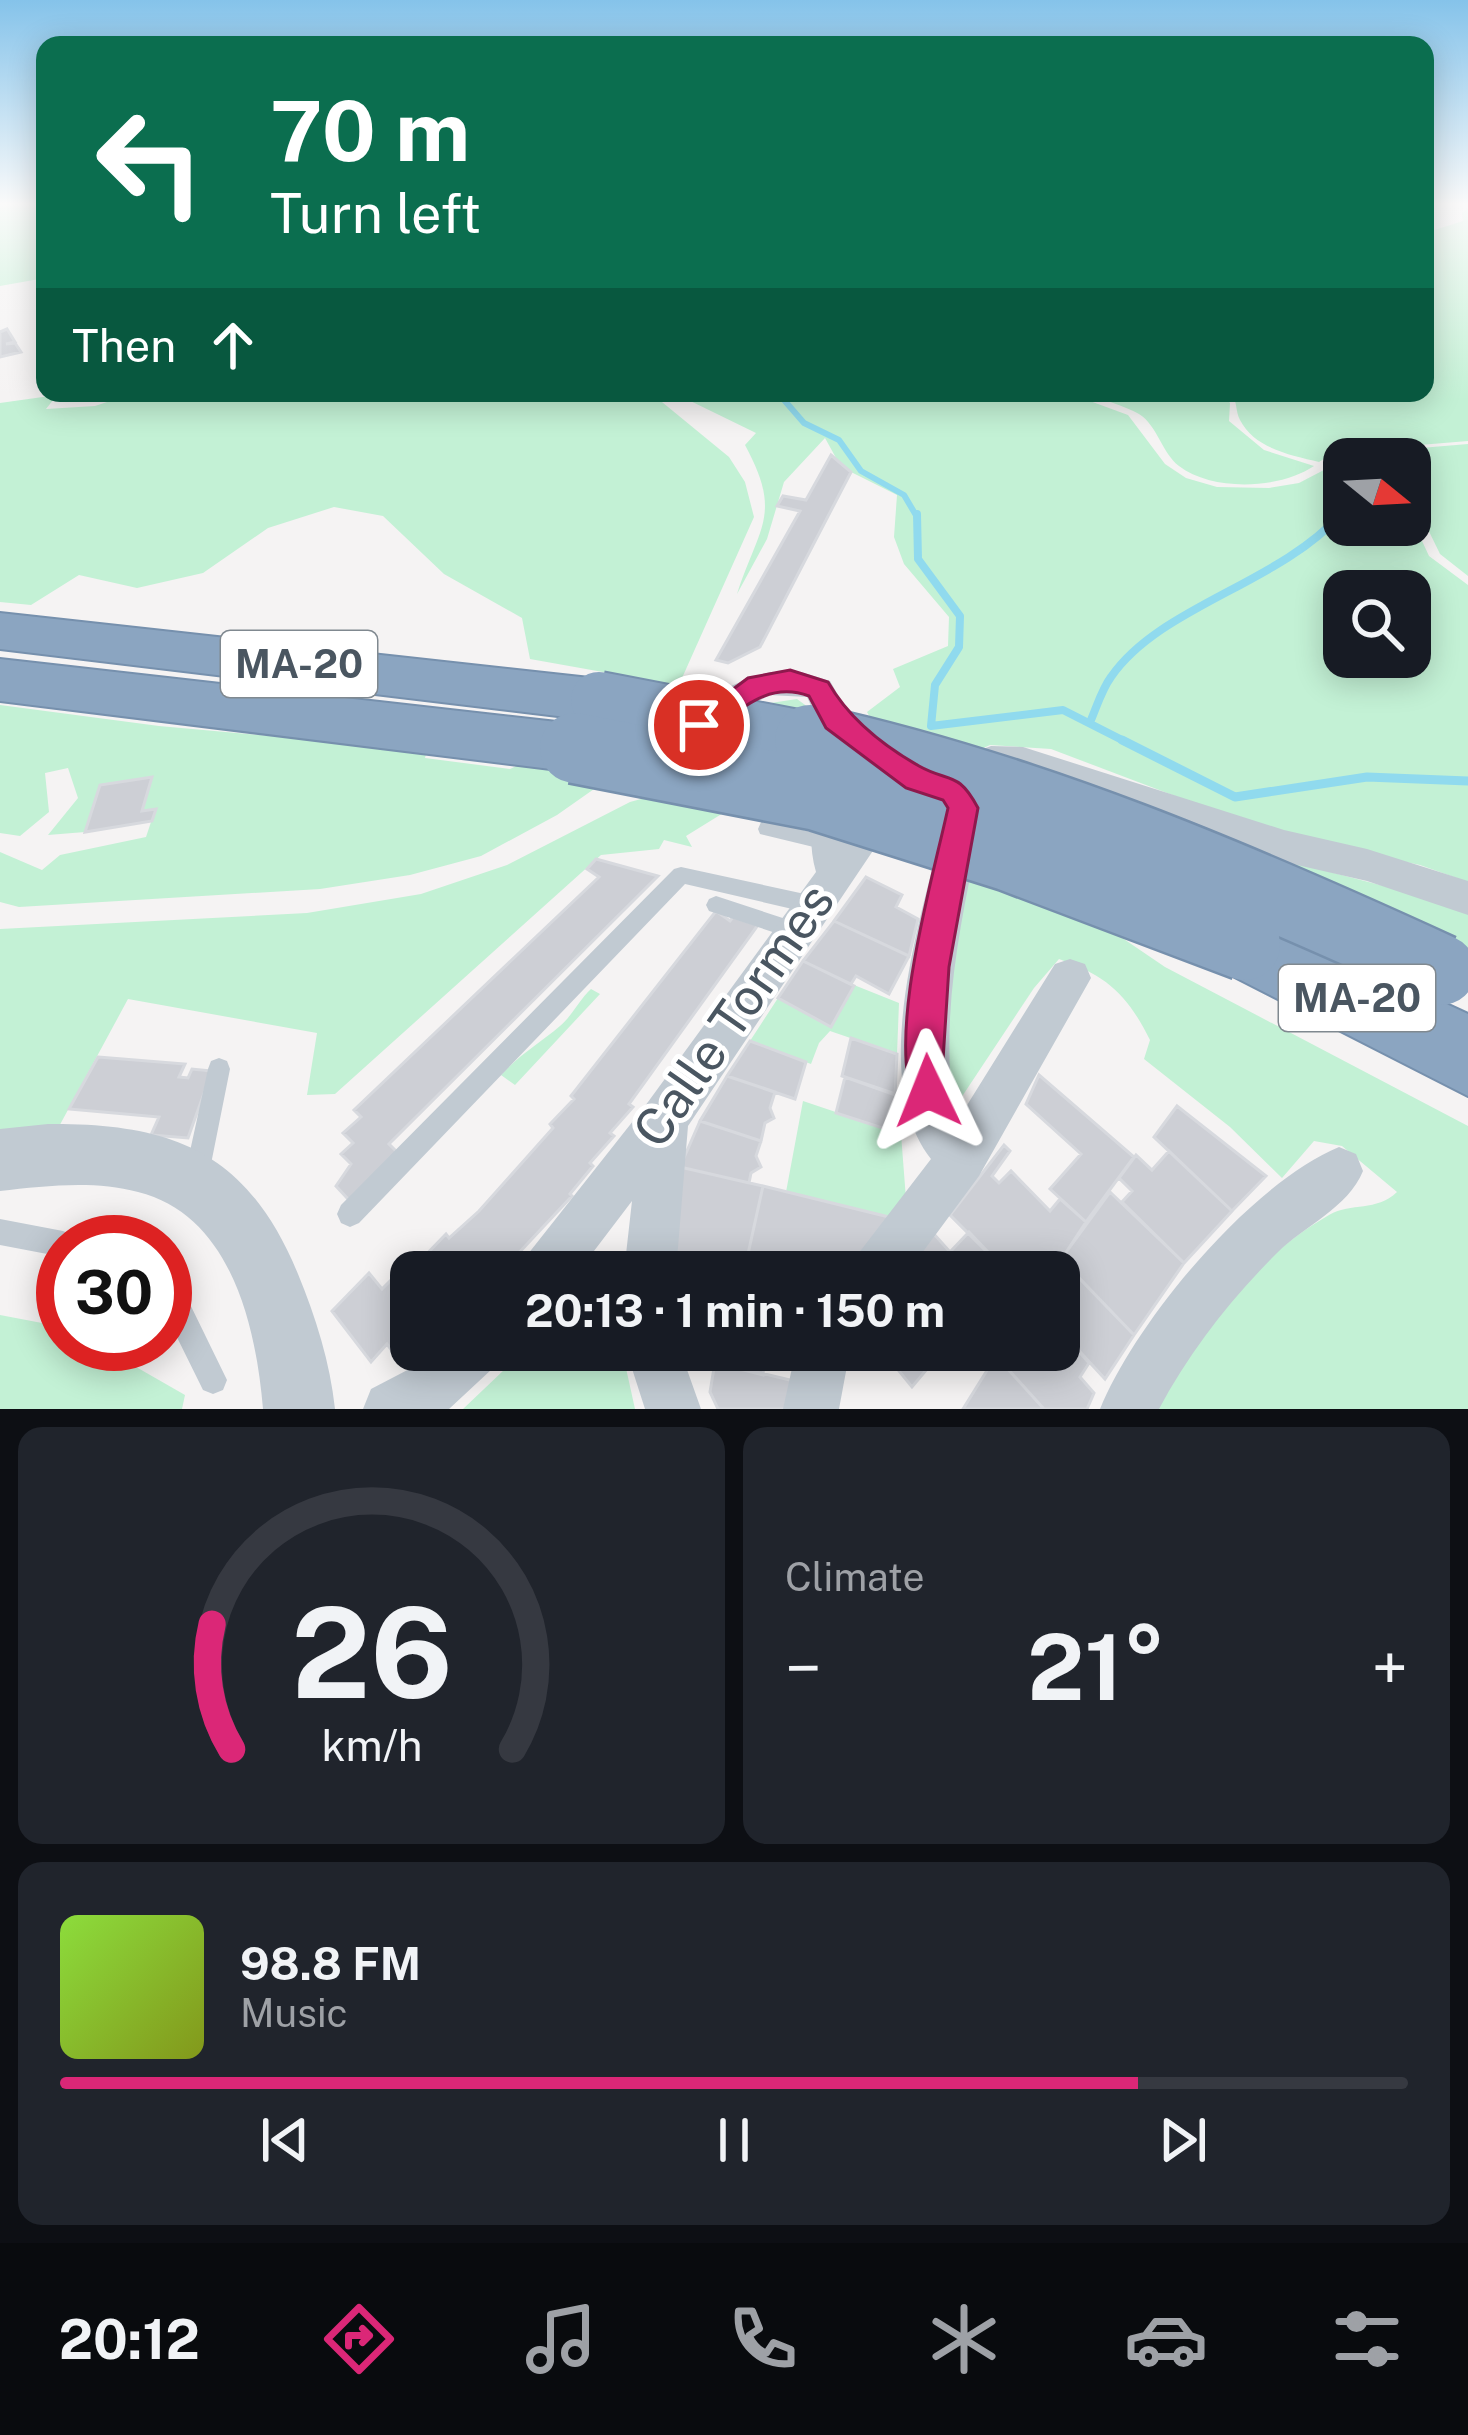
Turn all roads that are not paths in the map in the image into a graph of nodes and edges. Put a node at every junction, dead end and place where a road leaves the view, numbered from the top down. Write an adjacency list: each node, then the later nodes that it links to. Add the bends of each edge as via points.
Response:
1 (0, 631): 4 (highway, MA-20)
2 (0, 680): 4 (highway, MA-20)
3 (836, 721): 5 (street, via 819,689 790,679 757,685); 7 (street); 8 (street, Calle Tormes)
4 (587, 724): 11 (highway, MA-20, bridge, via 826,744 1031,803 1183,854); 13 (highway, MA-20, bridge, via 1010,856 1244,945)
5 (670, 745)
6 (792, 765): 8 (lane, via 767,829)
7 (928, 781): 8 (street, via 889,800); 9 (street, via 992,759 1023,760); 16 (street, via 954,792 963,808 932,967 924,1060 932,1122)
8 (818, 888): 10 (lane); 15 (street, Calle Tormes); 20 (lane, via 681,875)
9 (1468, 898)
10 (716, 905)
11 (1454, 977)
12 (1070, 978): 16 (street)
13 (1468, 1056)
14 (219, 1069): 19 (lane)
15 (664, 1119): 23 (street, Calle Tormes); 24 (street)
16 (962, 1159): 25 (street)
17 (0, 1160): 19 (street, via 103,1154)
18 (1339, 1172): 35 (street, via 1260,1234 1170,1334)
19 (195, 1181): 31 (street, via 240,1220 264,1263)
20 (350, 1214)
21 (0, 1232): 22 (lane)
22 (36, 1239)
23 (562, 1251)
24 (652, 1251)
25 (892, 1251)
26 (192, 1336): 30 (lane)
27 (452, 1371): 32 (street)
28 (660, 1371): 33 (street)
29 (819, 1371): 34 (street)
30 (213, 1380)
31 (299, 1409)
32 (391, 1409)
33 (673, 1409)
34 (811, 1409)
35 (1128, 1409)

